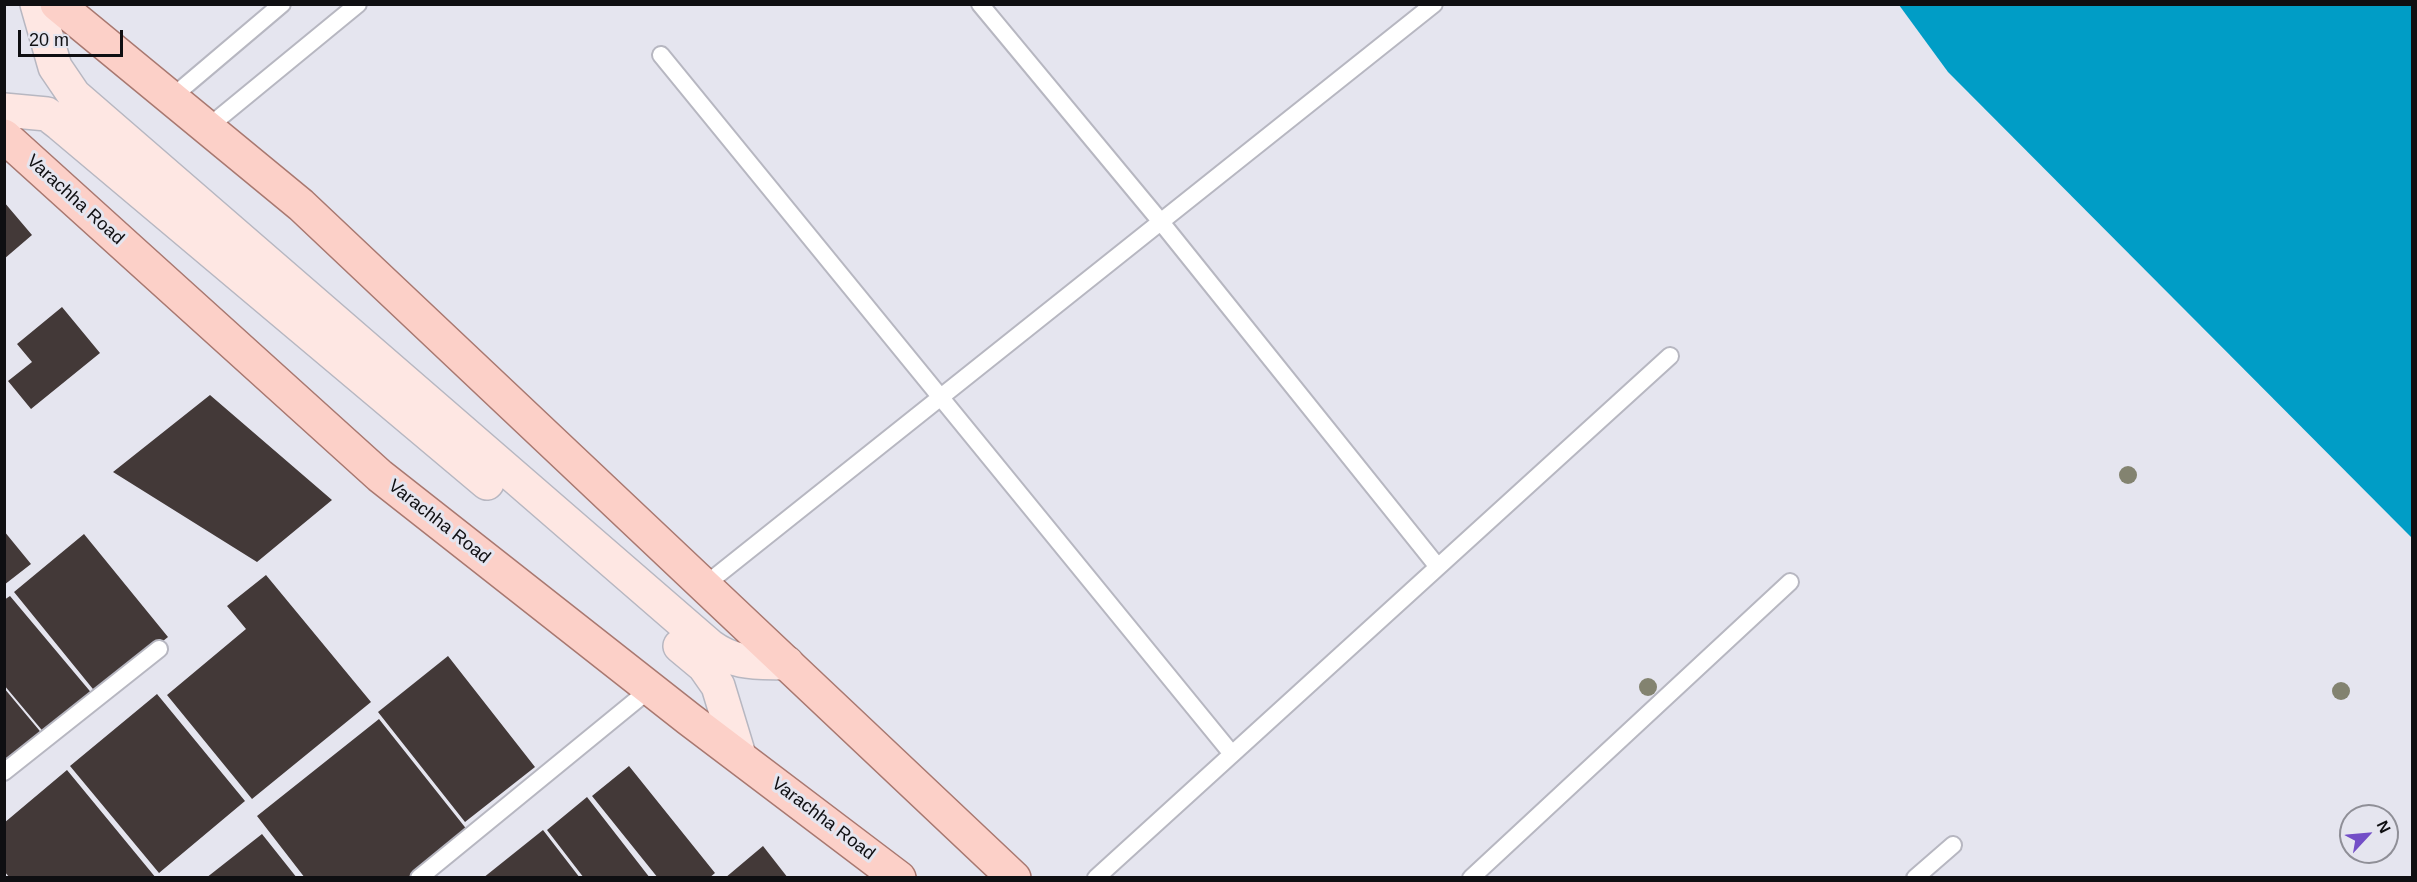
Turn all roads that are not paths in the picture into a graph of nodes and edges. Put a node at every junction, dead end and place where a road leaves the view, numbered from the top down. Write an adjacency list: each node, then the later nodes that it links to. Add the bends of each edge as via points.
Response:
1 (37, 4): 18 (main road, via 55,67 74,95 710,646 741,662)
2 (57, 4): 8 (main road)
3 (282, 4): 8 (lane)
4 (358, 4): 9 (lane)
5 (980, 4): 11 (lane)
6 (1434, 4): 11 (lane)
7 (661, 55): 13 (lane)
8 (171, 98): 9 (main road)
9 (207, 128): 16 (main road, via 301,205)
10 (5, 131): 19 (main road, Varachha Road, via 380,476); 21 (main road, via 46,114 60,124 704,666 718,686)
11 (1161, 222): 13 (lane); 14 (lane)
12 (1670, 356): 14 (lane)
13 (940, 398): 16 (lane); 20 (lane)
14 (1438, 567): 20 (lane)
15 (1790, 582): 28 (lane)
16 (705, 585): 18 (main road)
17 (159, 649): 22 (lane)
18 (787, 663): 26 (main road)
19 (650, 689): 21 (main road, Varachha Road); 24 (lane)
20 (1232, 754): 27 (lane)
21 (739, 755): 25 (main road, Varachha Road)
22 (4, 772)
23 (1953, 845): 29 (lane)
24 (418, 878)
25 (899, 878)
26 (1014, 878)
27 (1096, 878)
28 (1472, 878)
29 (1915, 878)

